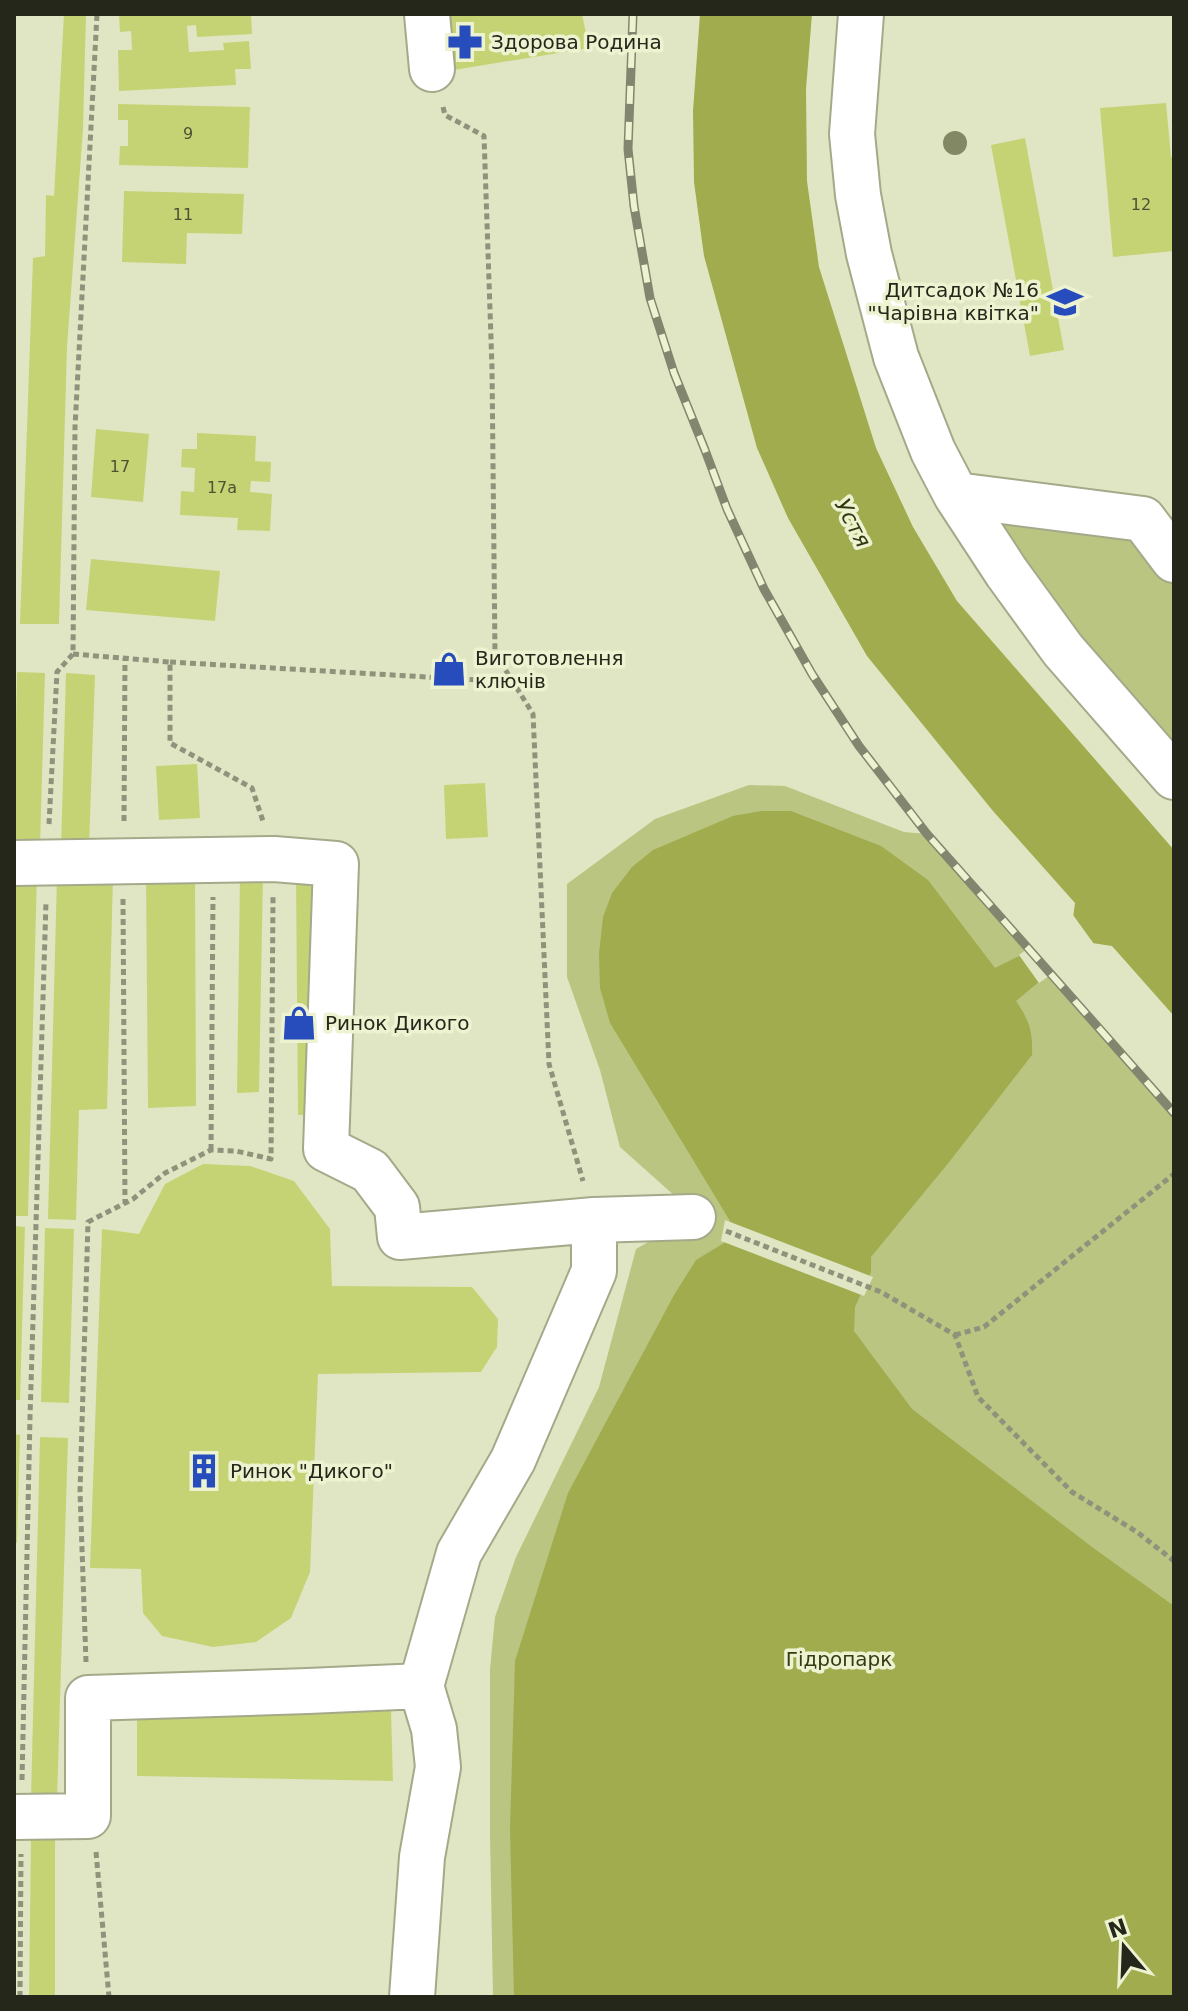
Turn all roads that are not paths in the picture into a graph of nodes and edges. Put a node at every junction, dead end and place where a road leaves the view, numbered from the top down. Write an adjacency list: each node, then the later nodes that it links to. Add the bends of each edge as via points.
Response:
1 (427, 14): 3 (street)
2 (861, 14): 4 (street, via 852,134 869,254 896,357)
3 (432, 69)
4 (956, 495): 5 (street, via 1143,519); 6 (street, via 1063,650)
5 (1174, 560)
6 (1174, 777)
7 (30, 863): 9 (street, via 274,859 336,864 326,1149 370,1171 397,1207 400,1237)
8 (693, 1217): 9 (street)
9 (594, 1220): 10 (street, via 594,1271 513,1460 459,1553)
10 (421, 1686): 11 (street, via 88,1698 88,1816); 12 (street, via 438,1767 422,1857)
11 (18, 1817)
12 (412, 1997)

